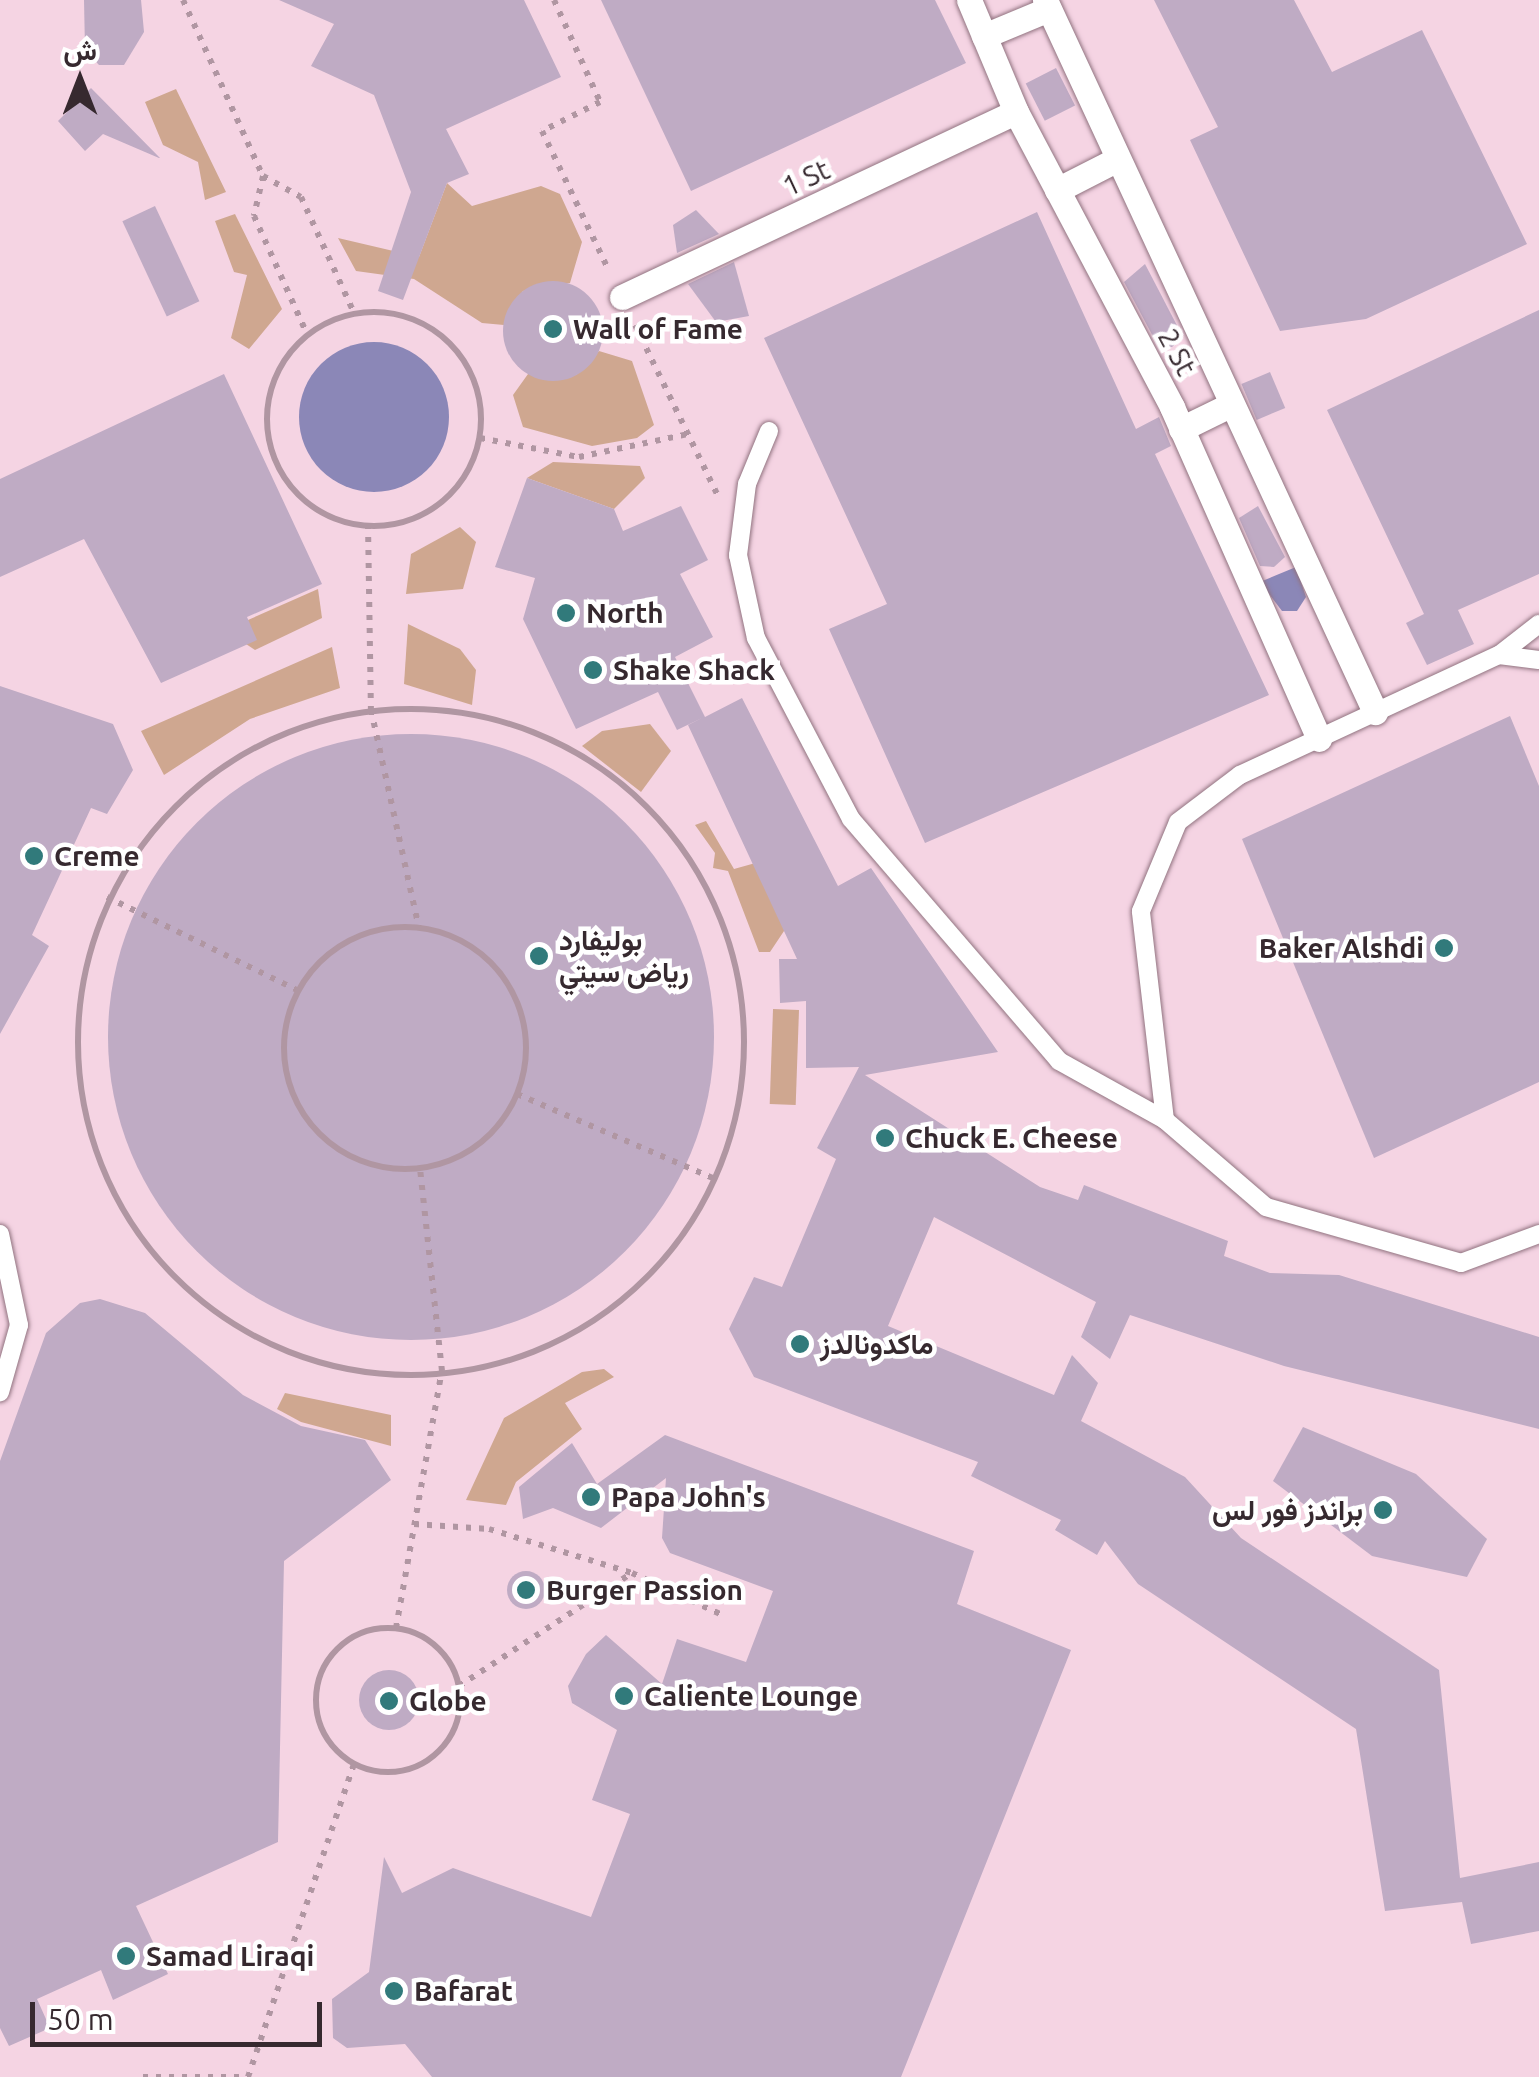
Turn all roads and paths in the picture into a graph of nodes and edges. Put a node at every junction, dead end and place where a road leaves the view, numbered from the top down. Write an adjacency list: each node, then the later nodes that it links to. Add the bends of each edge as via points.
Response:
1 (183, 0): 9 (path)
2 (554, 0): 7 (path, via 600,102)
3 (969, 0): 5 (street, 2 St)
4 (1047, 4): 5 (street); 8 (street, 2 St)
5 (984, 36): 6 (street, 2 St)
6 (1016, 112): 10 (street, 2 St); 11 (street, 1 St)
7 (542, 131)
8 (1114, 161): 10 (street); 14 (street, 2 St)
9 (263, 176): 12 (path, via 300,197); 13 (path, via 254,216)
10 (1057, 190): 15 (street, 2 St)
11 (622, 297)
12 (354, 313): 13 (path); 18 (path, via 389,312 450,343 470,370)
13 (307, 334): 19 (path, via 270,391 274,459 318,511)
14 (1228, 406): 15 (street); 24 (street, 2 St)
15 (1181, 429): 25 (street, 2 St)
16 (769, 431): 30 (lane, via 747,484 740,594 850,819 1059,1061)
17 (688, 434): 18 (path, via 579,457)
18 (480, 438): 19 (path, via 447,498 418,516)
19 (368, 524): 23 (path)
20 (1539, 624): 21 (lane)
21 (1499, 655): 22 (lane); 24 (lane)
22 (1539, 660)
23 (371, 710): 26 (path, via 264,741 172,806); 27 (path); 32 (path, via 480,715 581,754 665,823 722,915 746,1021 736,1128)
24 (1375, 712): 25 (lane)
25 (1319, 738): 30 (lane, via 1202,799 1160,848 1147,879 1140,911)
26 (107, 897): 28 (path); 35 (path, via 76,1004 82,1116 125,1220 199,1303 297,1358 408,1377)
27 (418, 928): 28 (path, via 377,930 339,946); 29 (path, via 456,938 512,991 525,1028)
28 (299, 991): 31 (path, via 282,1050 290,1091 311,1126 342,1153 382,1168)
29 (516, 1094): 31 (path, via 490,1135); 32 (path)
30 (1165, 1120): 34 (lane, via 1266,1207 1461,1264)
31 (420, 1168): 35 (path)
32 (713, 1178): 35 (path, via 692,1227 618,1306 519,1359)
33 (0, 1234): 36 (lane, via 20,1326)
34 (1539, 1234)
35 (442, 1371): 37 (path)
36 (0, 1392)
37 (414, 1524): 38 (path, via 489,1530); 40 (path)
38 (632, 1573): 39 (path); 41 (path)
39 (722, 1615)
40 (396, 1628): 41 (path, via 437,1647); 42 (path, via 348,1640 318,1678 321,1728)
41 (458, 1686): 42 (path, via 453,1731 422,1764 377,1772)
42 (354, 1764): 44 (path)
43 (143, 2077): 44 (path)
44 (248, 2077)

